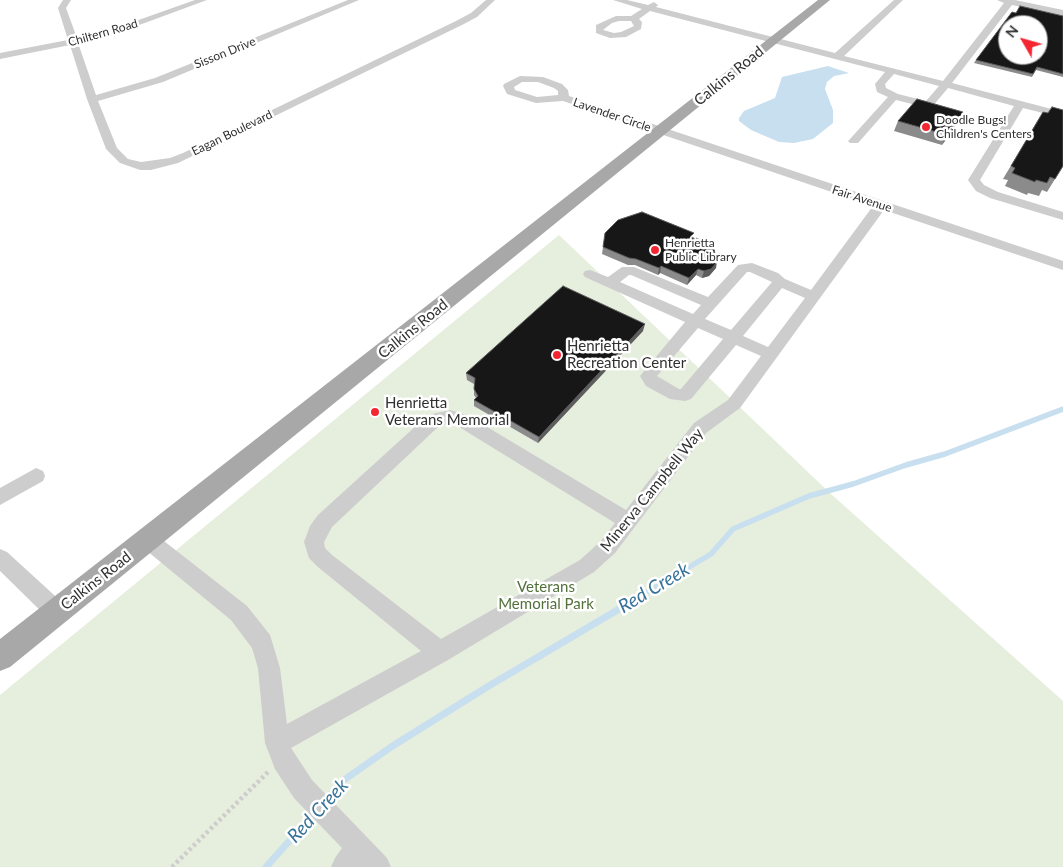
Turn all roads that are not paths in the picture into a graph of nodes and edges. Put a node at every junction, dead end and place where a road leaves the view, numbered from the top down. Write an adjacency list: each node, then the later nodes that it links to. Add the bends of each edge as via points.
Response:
1 (67, 0): 15 (street, Eagan Boulevard, via 62,8)
2 (203, 0): 15 (street, Chiltern Road, via 115,32)
3 (355, 0): 22 (street, Sisson Drive, via 159,80)
4 (617, 0): 11 (street)
5 (664, 0): 11 (street)
6 (824, 0): 14 (main road, Calkins Road)
7 (899, 0): 17 (street)
8 (486, 1): 22 (street, Eagan Boulevard, via 459,23 163,164 140,166 118,156 112,149)
9 (1008, 1): 10 (street); 19 (street)
10 (1037, 3): 12 (street)
11 (649, 8): 13 (street); 14 (street)
12 (1063, 12)
13 (633, 19)
14 (773, 41): 17 (street); 25 (main road, Calkins Road)
15 (73, 43): 16 (street, Chiltern Road); 22 (street, Eagan Boulevard)
16 (0, 56)
17 (837, 57): 18 (street)
18 (892, 71): 19 (street); 20 (street, via 880,84 881,90)
19 (945, 85): 20 (street, via 928,104); 23 (street)
20 (894, 96): 26 (street)
21 (564, 98): 25 (street, Lavender Circle)
22 (92, 99)
23 (1020, 104): 24 (street); 28 (street, via 974,180 980,188 994,195)
24 (1063, 115)
25 (661, 132): 27 (street, Fair Avenue); 43 (main road, Calkins Road)
26 (854, 141)
27 (881, 205): 29 (street, Fair Avenue); 34 (street, Minerva Campbell Way)
28 (1063, 216)
29 (1063, 266)
30 (590, 274): 33 (street)
31 (657, 280): 33 (street, via 627,270); 35 (street); 36 (street)
32 (780, 282): 34 (street); 36 (street, via 752,267 743,268); 38 (street)
33 (610, 283): 35 (street)
34 (813, 296): 39 (street, Minerva Campbell Way)
35 (641, 297): 37 (street)
36 (711, 304): 37 (street)
37 (695, 321): 38 (street); 38 (street, via 648,376 652,382 676,395 685,395)
38 (733, 338): 39 (street)
39 (770, 354): 42 (street, Minerva Campbell Way, via 734,404 700,428)
40 (36, 476): 41 (street)
41 (0, 497)
42 (628, 521): 46 (street, Minerva Campbell Way, via 608,547 587,566); 46 (street, via 461,420 450,417 434,420 325,521 314,542 316,552 325,561)
43 (148, 540): 45 (main road, Calkins Road); 48 (street, via 239,613 262,643)
44 (0, 558): 45 (street)
45 (57, 612): 47 (main road, Calkins Road)
46 (440, 652): 48 (street, Minerva Campbell Way)
47 (0, 657)
48 (285, 760): 49 (street, via 335,822)
49 (351, 857): 50 (street)
50 (378, 867)

